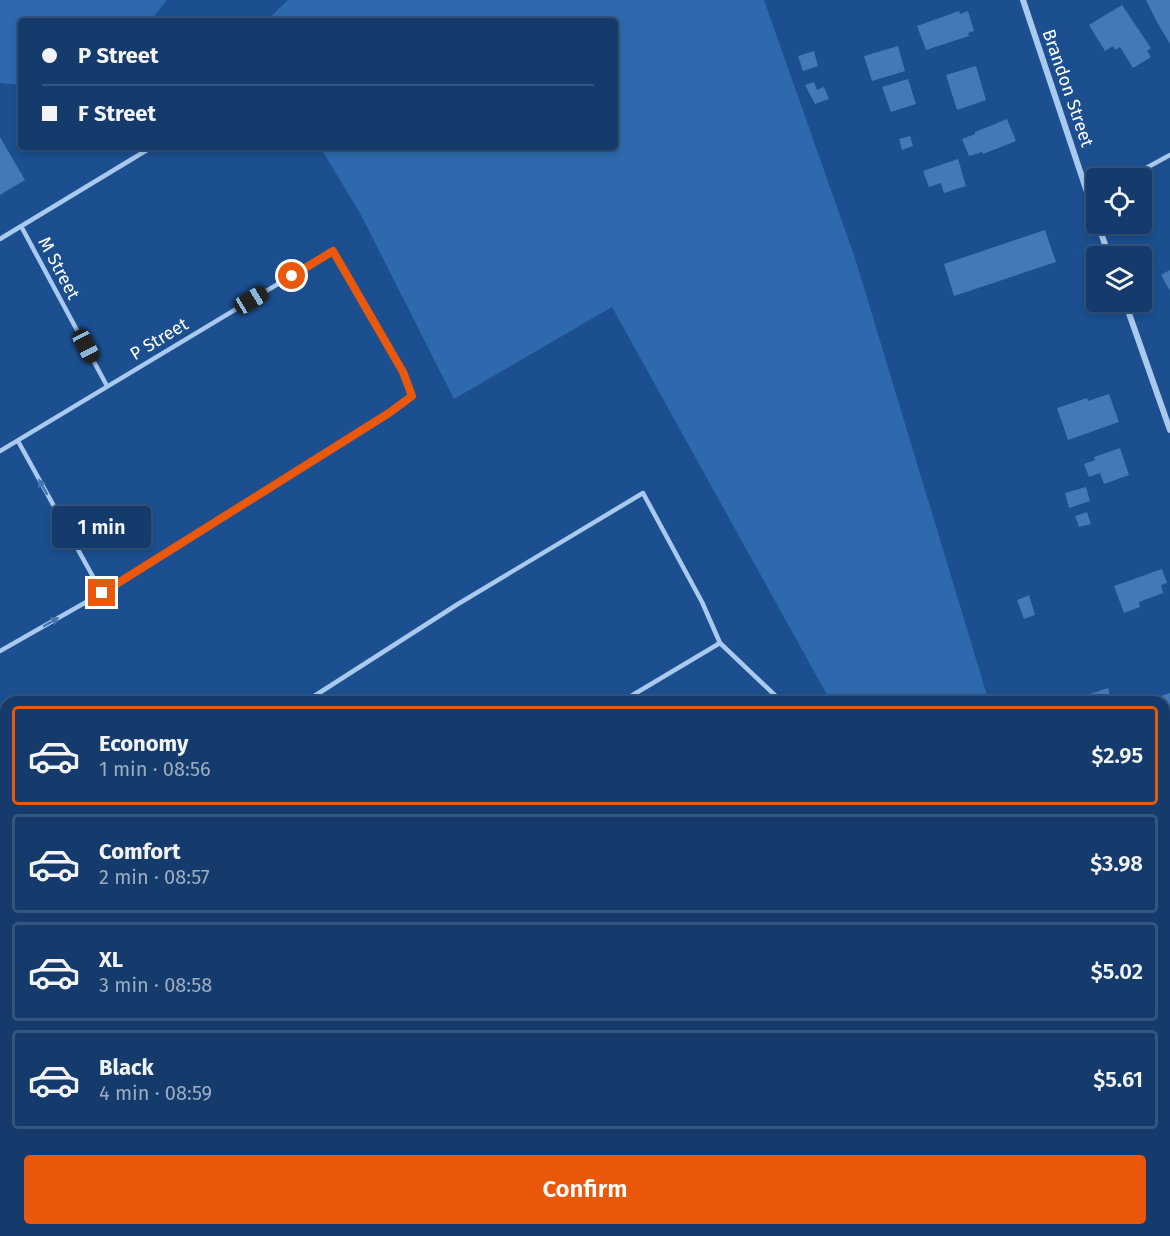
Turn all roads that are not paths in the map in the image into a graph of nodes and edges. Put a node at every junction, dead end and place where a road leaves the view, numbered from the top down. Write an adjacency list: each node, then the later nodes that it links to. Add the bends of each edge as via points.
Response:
1 (1023, 0): 5 (street, Brandon Street)
2 (147, 150): 6 (lane)
3 (1170, 156): 4 (lane)
4 (1147, 168)
5 (1086, 178)
6 (21, 226): 7 (lane); 9 (lane, M Street)
7 (0, 239)
8 (1129, 312): 11 (street)
9 (107, 386): 13 (lane, P Street); 15 (lane, P Street, via 333,251 403,372 412,396)
10 (1170, 405): 11 (street)
11 (1163, 409): 12 (street)
12 (1170, 430)
13 (18, 441): 14 (lane, P Street); 15 (lane, one-way to 13)
14 (0, 451)
15 (102, 593): 17 (lane, one-way to 15)
16 (720, 643): 18 (lane, via 643,493); 19 (lane); 20 (lane)
17 (0, 651)
18 (314, 696)
19 (631, 696)
20 (777, 696)

